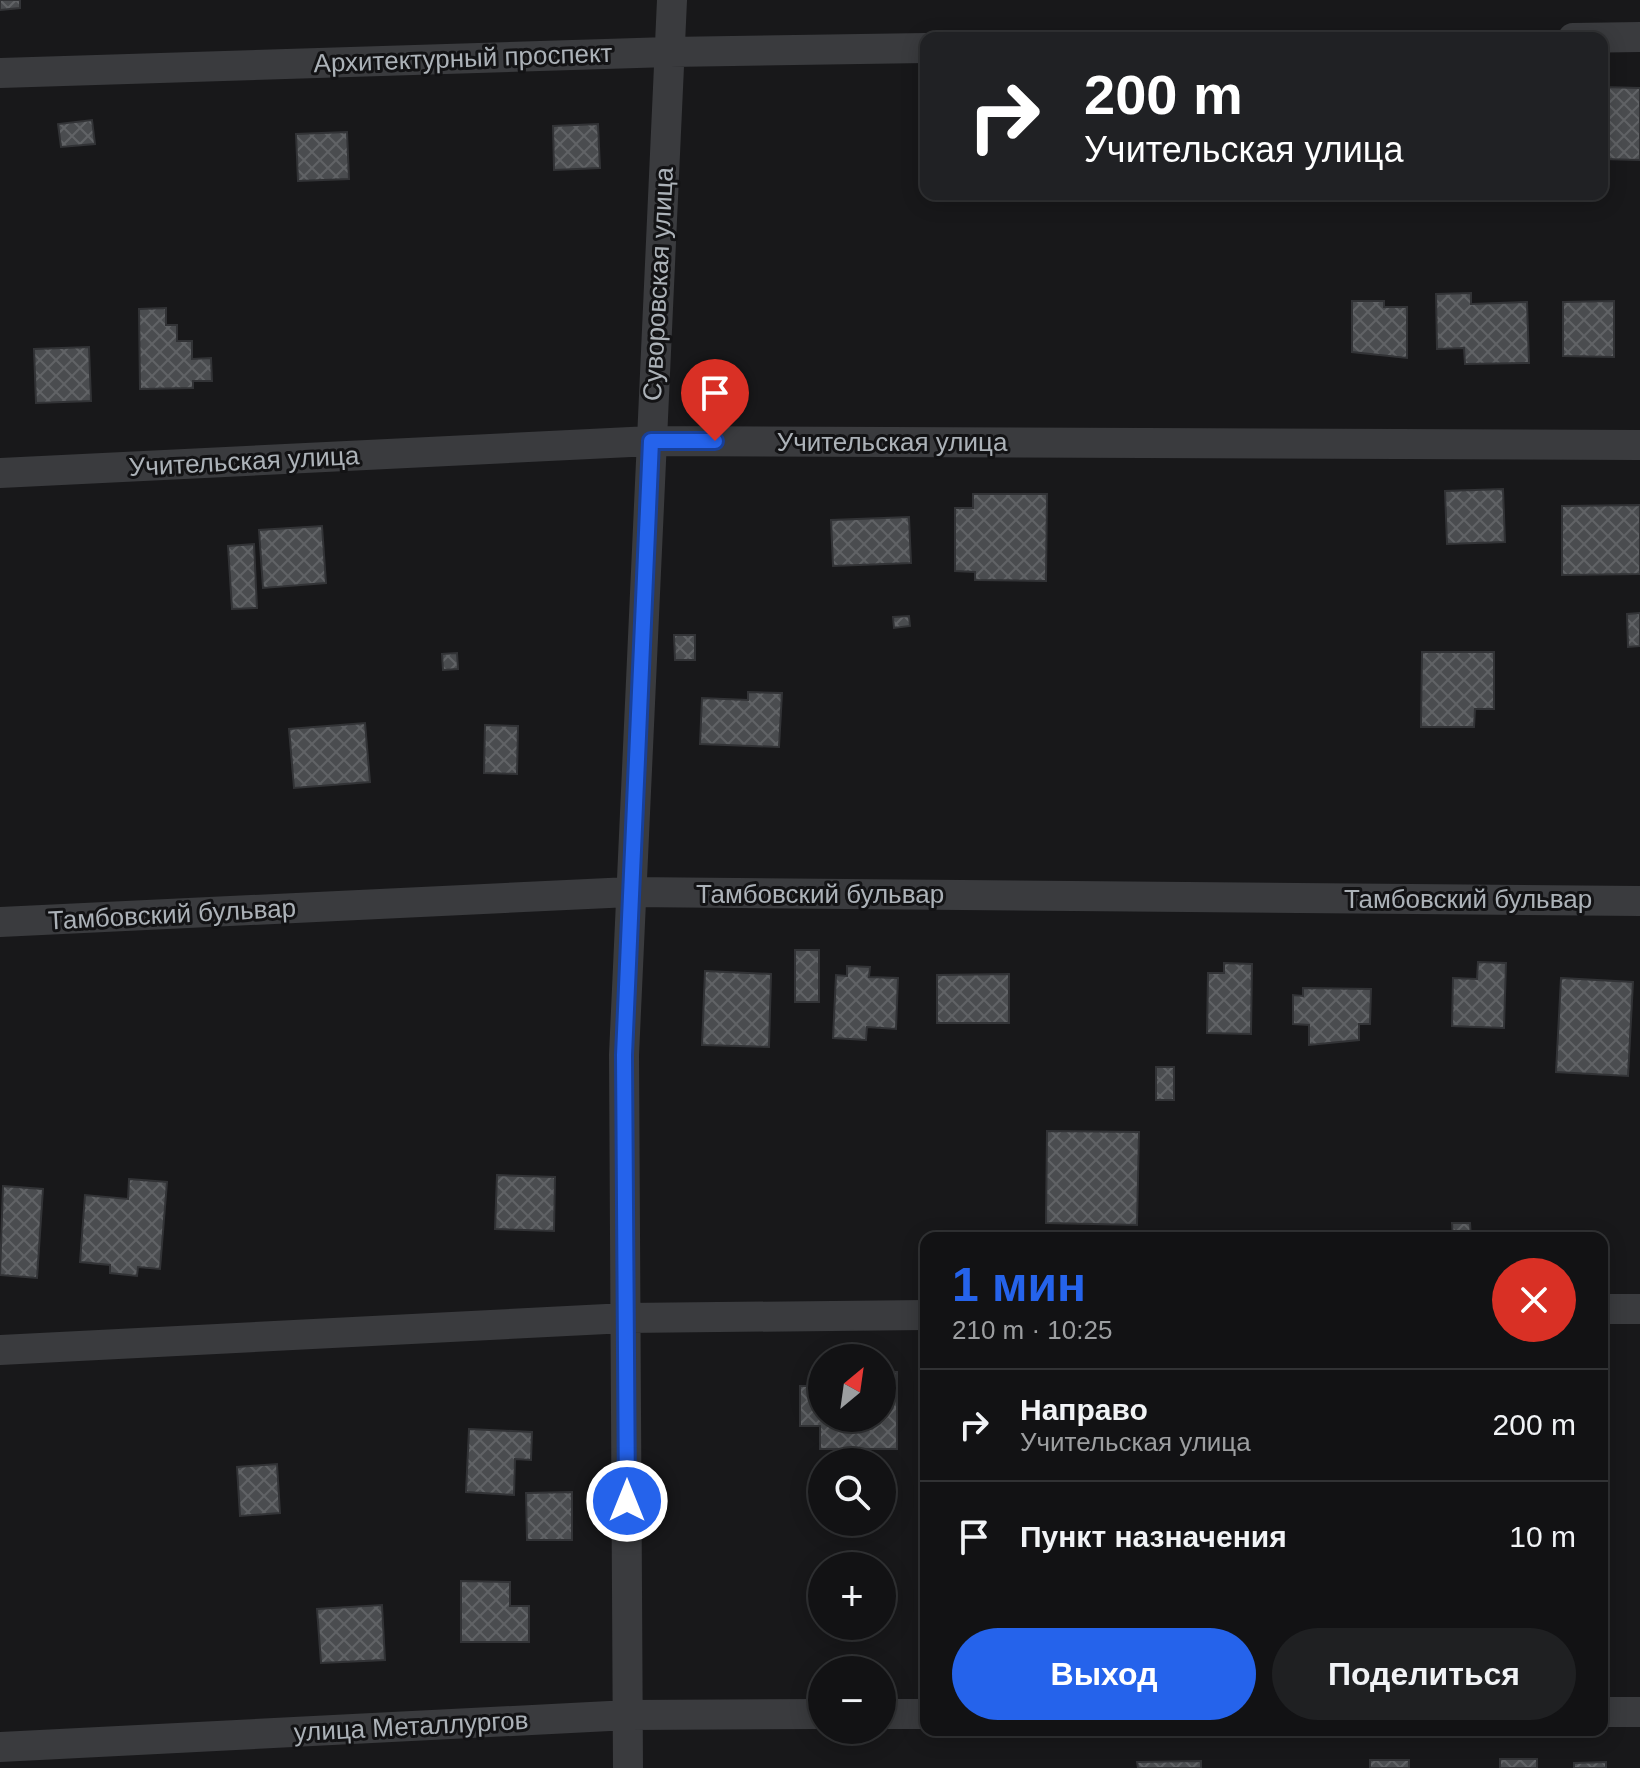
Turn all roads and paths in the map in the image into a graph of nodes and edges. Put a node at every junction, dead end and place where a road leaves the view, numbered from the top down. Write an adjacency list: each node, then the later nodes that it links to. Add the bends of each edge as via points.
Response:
1 (672, 0): 5 (street, Суворовская улица)
2 (1608, 37): 3 (street)
3 (1640, 37)
4 (920, 48): 5 (street, Архитектурный проспект)
5 (669, 52): 6 (street, Архитектурный проспект); 7 (street, Суворовская улица)
6 (0, 73)
7 (651, 441): 8 (street, Учительская улица); 9 (street, Учительская улица); 10 (street, Суворовская улица)
8 (1640, 445)
9 (0, 473)
10 (630, 892): 11 (street, Тамбовский бульвар); 12 (street, Тамбовский бульвар); 16 (street, Суворовская улица, via 624,1055)
11 (1640, 901)
12 (0, 922)
13 (1608, 1309): 14 (street)
14 (1640, 1309)
15 (920, 1315): 16 (street)
16 (626, 1318): 17 (street); 23 (street, Суворовская улица)
17 (0, 1350)
18 (1608, 1712): 19 (street)
19 (1640, 1712)
20 (808, 1714): 23 (street, улица Металлургов)
21 (896, 1714): 22 (street)
22 (920, 1714)
23 (629, 1715): 24 (street, улица Металлургов); 25 (street, Суворовская улица)
24 (0, 1747)
25 (628, 1768)

